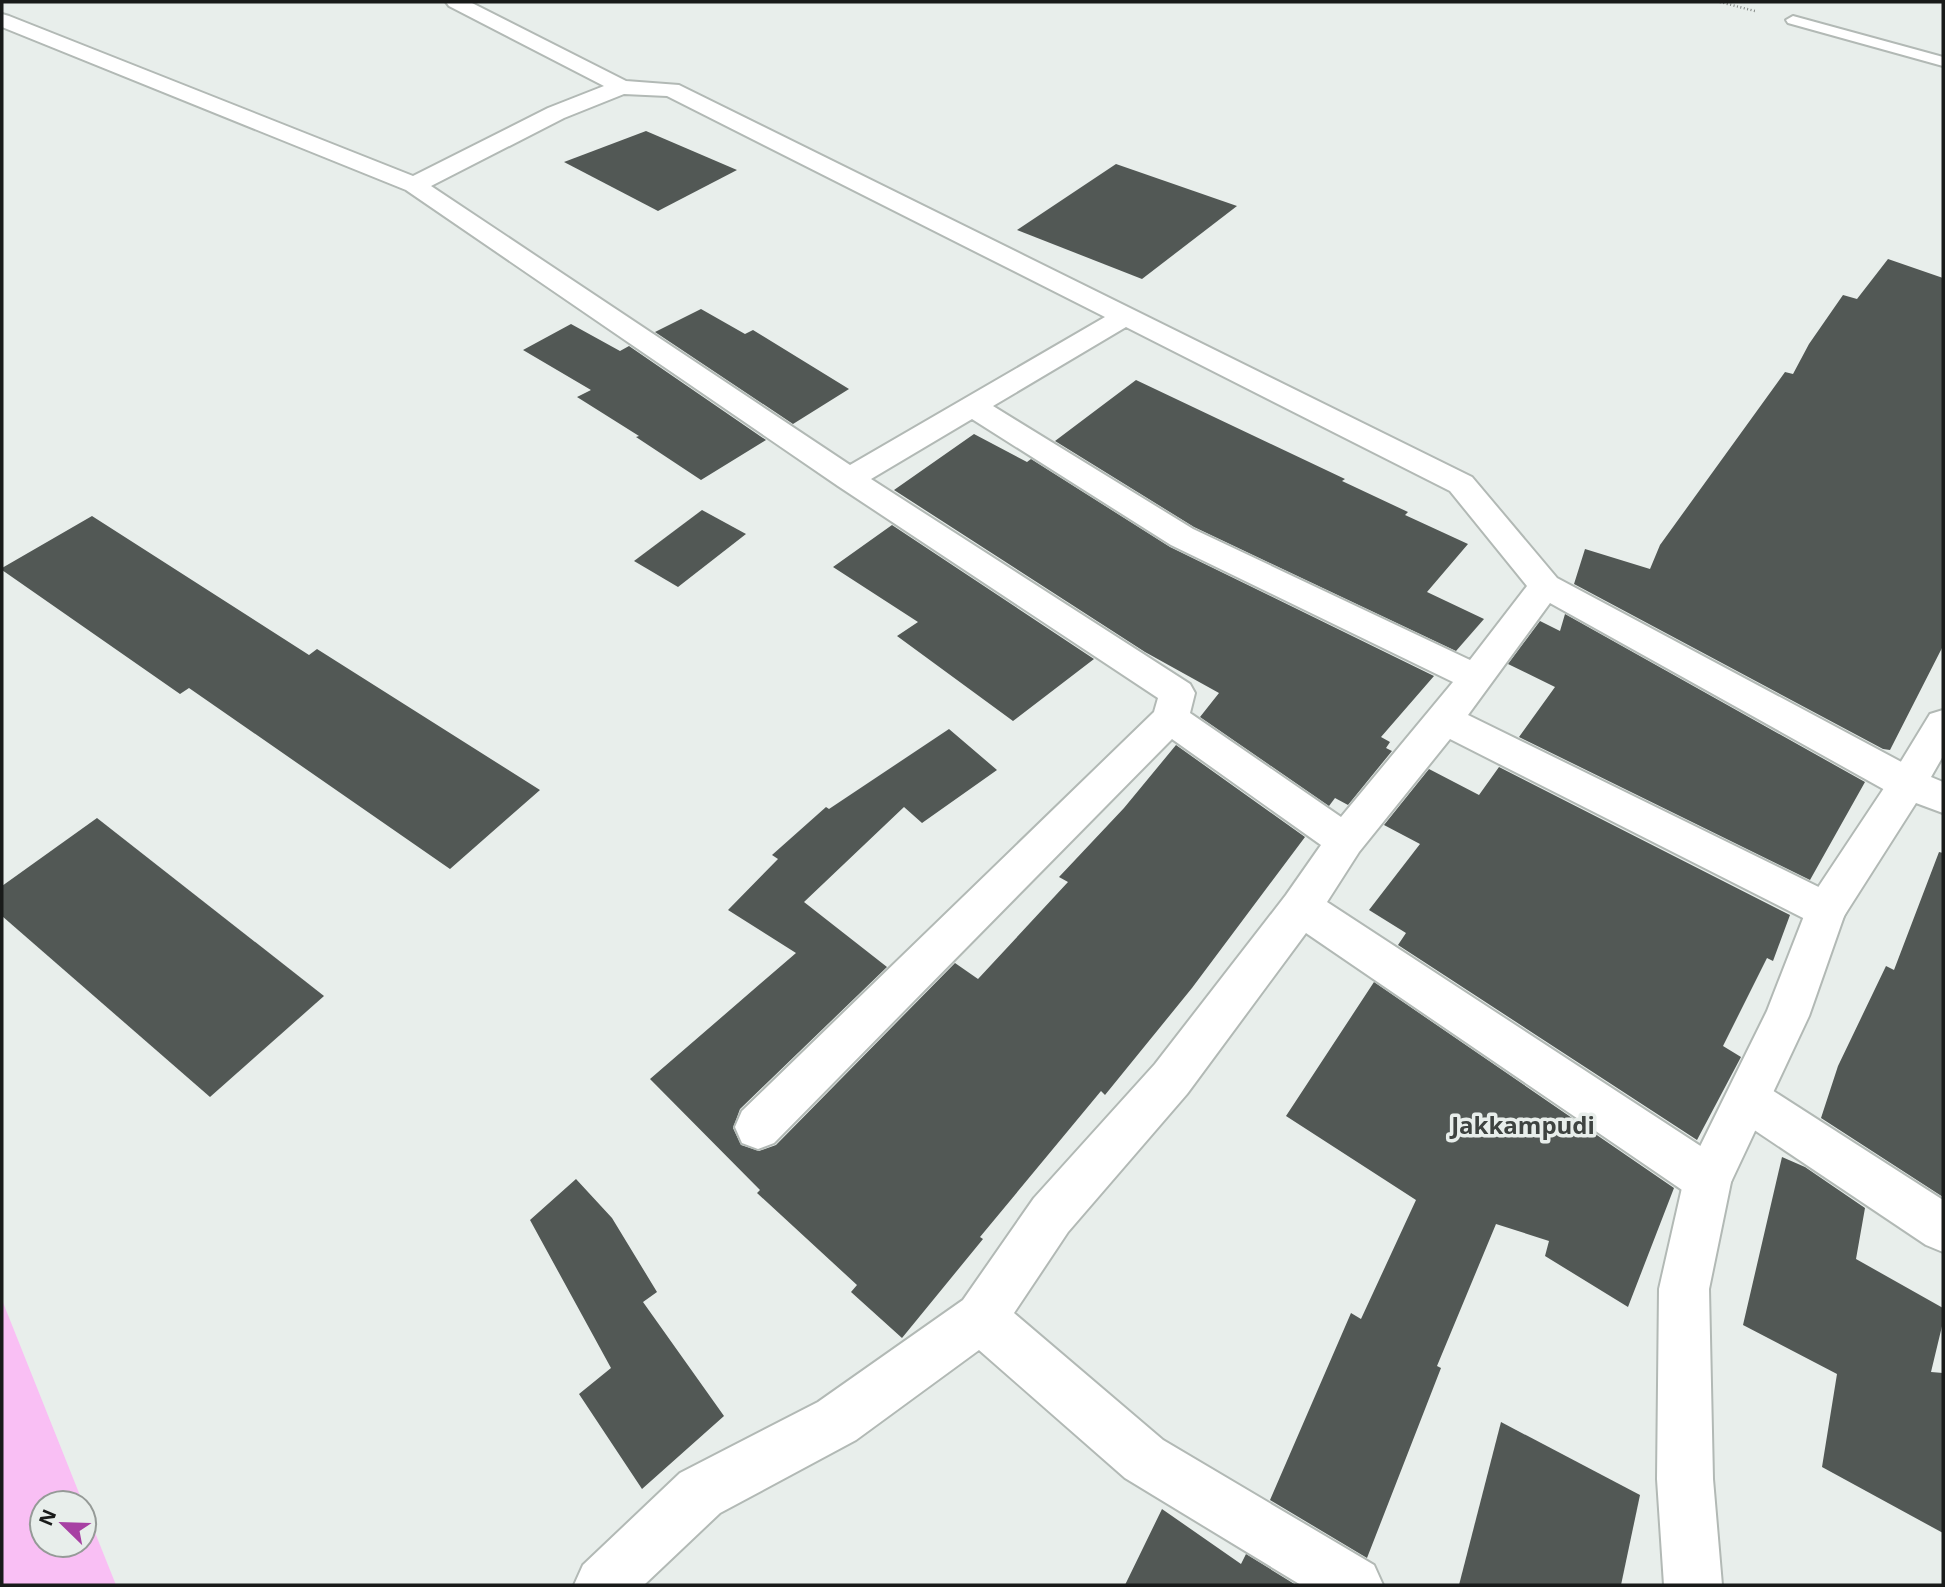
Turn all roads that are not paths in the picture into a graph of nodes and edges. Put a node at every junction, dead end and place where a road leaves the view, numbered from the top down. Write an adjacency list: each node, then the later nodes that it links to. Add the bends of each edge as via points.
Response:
1 (456, 2): 5 (street)
2 (2, 20): 6 (street)
3 (1793, 20): 4 (lane)
4 (1943, 62)
5 (622, 87): 6 (street, via 556,113); 7 (street, via 671,90)
6 (414, 186): 9 (street)
7 (1124, 317): 8 (street); 10 (street, via 1461,484)
8 (974, 407): 9 (street); 11 (street, via 1182,537)
9 (849, 479): 12 (street, via 1177,693)
10 (1545, 586): 11 (street); 15 (street)
11 (1476, 678): 13 (street)
12 (1170, 718): 16 (street); 20 (street)
13 (1444, 720): 16 (street); 18 (street)
14 (1943, 724): 15 (street)
15 (1926, 791): 18 (street)
16 (1345, 841): 17 (street)
17 (1301, 907): 21 (street); 23 (street, via 1171,1079 1051,1215)
18 (1826, 910): 19 (street, via 1787,1016)
19 (1748, 1100): 21 (street); 22 (street)
20 (758, 1127)
21 (1708, 1179): 26 (street, via 1684,1290 1685,1479)
22 (1943, 1228)
23 (981, 1318): 24 (street, via 836,1420 700,1493); 25 (street, via 1144,1459)
24 (603, 1585)
25 (1354, 1585)
26 (1693, 1585)

